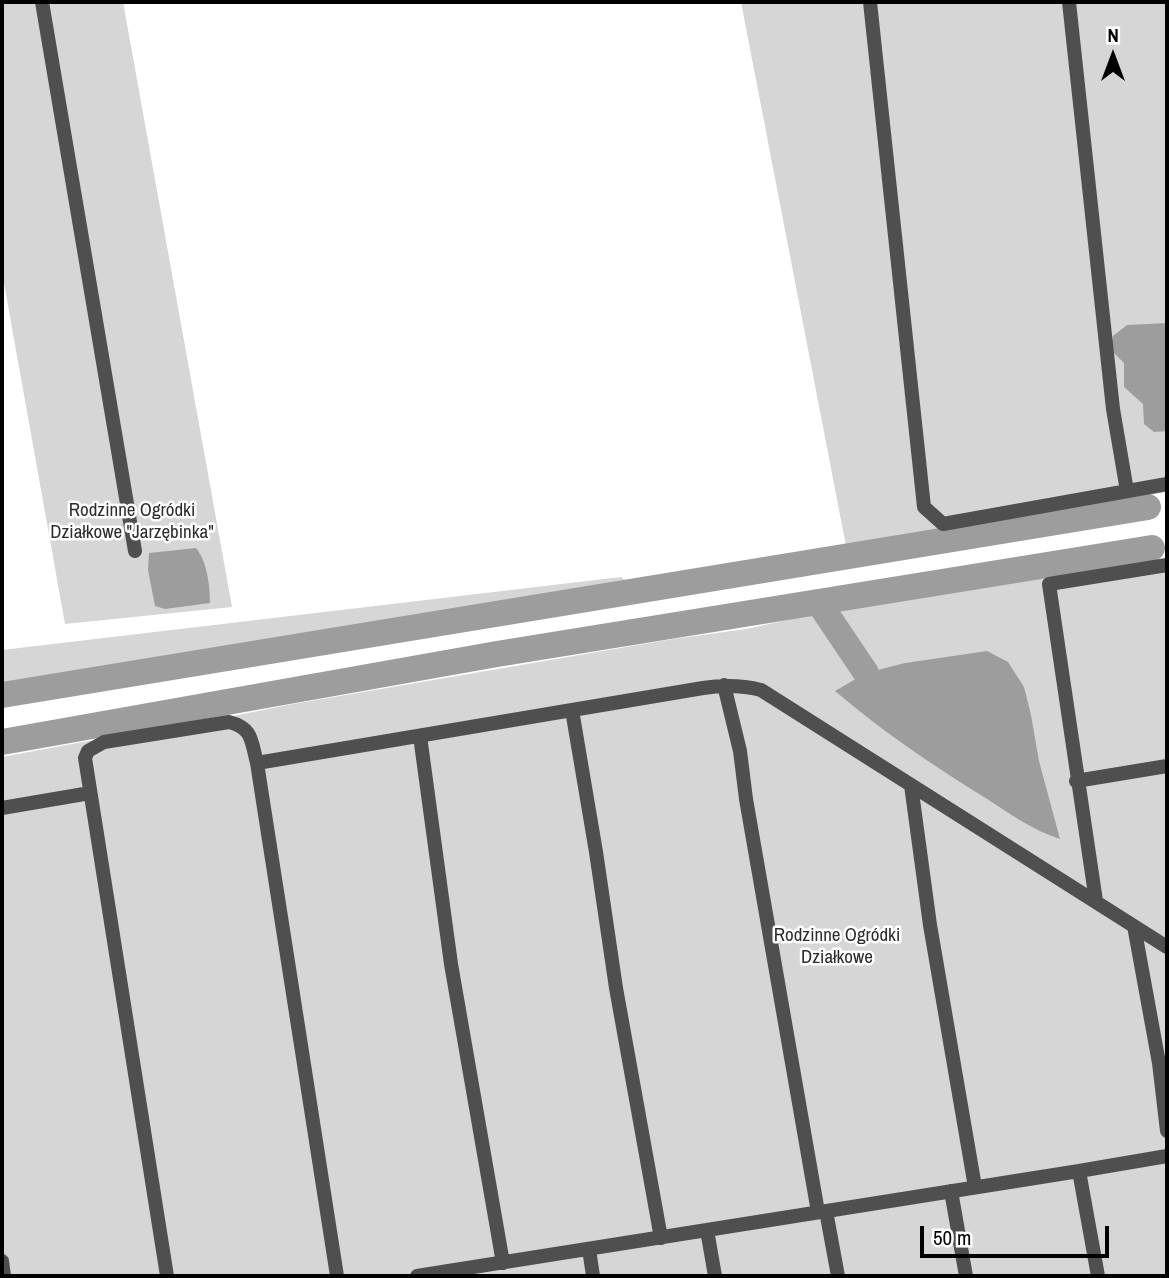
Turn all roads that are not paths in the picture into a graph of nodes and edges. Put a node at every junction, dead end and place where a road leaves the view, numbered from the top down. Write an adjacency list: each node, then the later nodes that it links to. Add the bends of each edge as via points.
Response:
1 (42, 2): 6 (lane)
2 (870, 2): 5 (lane, via 924,508 943,524)
3 (1069, 2): 5 (lane, via 1113,409)
4 (1167, 484): 5 (lane)
5 (1127, 491)
6 (135, 551)
7 (1167, 565): 13 (lane, via 1049,584)
8 (724, 685): 9 (lane); 14 (lane, via 761,690); 25 (lane, via 740,751)
9 (572, 710): 10 (lane); 27 (lane)
10 (420, 736): 11 (lane); 30 (lane, via 451,964)
11 (257, 763): 15 (lane, via 249,732 243,725 229,722 104,742 85,758); 34 (lane)
12 (1167, 766): 13 (lane)
13 (1076, 781): 17 (lane)
14 (911, 785): 17 (lane); 23 (lane)
15 (90, 793): 16 (lane); 33 (lane)
16 (2, 808)
17 (1096, 901): 18 (lane)
18 (1134, 926): 19 (lane); 20 (lane)
19 (1167, 947)
20 (1167, 1131)
21 (1167, 1156): 22 (lane)
22 (1079, 1171): 23 (lane); 40 (lane)
23 (975, 1187): 24 (lane)
24 (951, 1191): 25 (lane); 39 (lane)
25 (822, 1211): 26 (lane); 38 (lane)
26 (707, 1230): 27 (lane); 37 (lane)
27 (661, 1238): 28 (lane)
28 (589, 1249): 30 (lane); 36 (lane)
29 (2, 1261): 32 (lane)
30 (503, 1263): 31 (lane)
31 (463, 1273): 35 (lane)
32 (4, 1276)
33 (167, 1276)
34 (337, 1276)
35 (417, 1276)
36 (593, 1276)
37 (715, 1276)
38 (838, 1276)
39 (966, 1276)
40 (1098, 1276)

